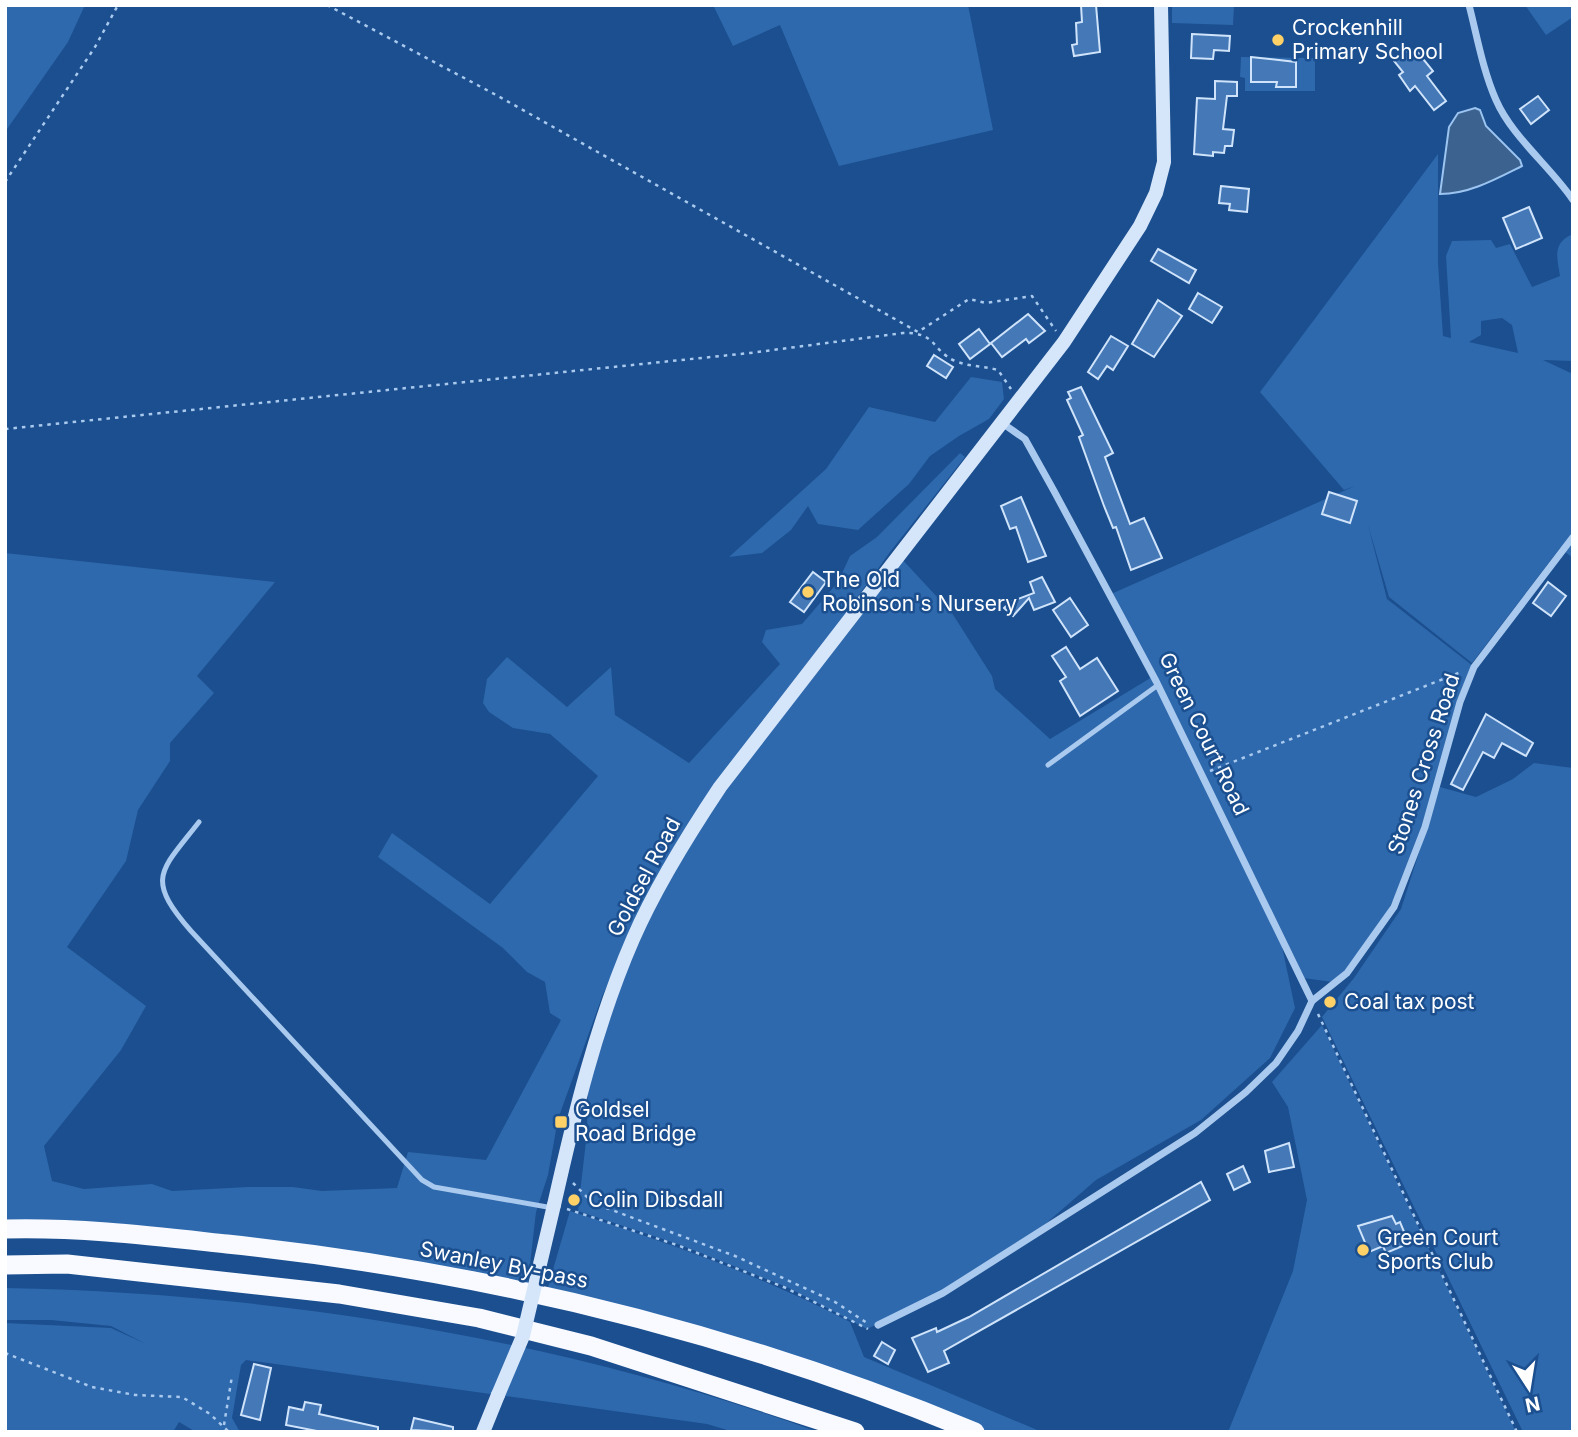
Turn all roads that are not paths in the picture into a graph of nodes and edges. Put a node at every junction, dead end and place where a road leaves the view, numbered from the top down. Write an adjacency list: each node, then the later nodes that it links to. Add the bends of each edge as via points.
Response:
1 (1161, 5): 4 (main road, via 1164,162 1156,193 1121,260)
2 (1469, 5): 3 (street, via 1496,101)
3 (1573, 200)
4 (1002, 423): 6 (street, Green Court Road, via 1031,447); 10 (main road, Goldsel Road, via 720,787 685,840 633,939 586,1075)
5 (1573, 537): 9 (street, Stones Cross Road, via 1474,667 1425,827 1394,907 1347,972)
6 (1158, 685): 7 (lane); 9 (street, Green Court Road)
7 (1048, 765)
8 (198, 822): 10 (lane, via 161,877 162,890 191,931 422,1180 435,1187)
9 (1312, 1000): 13 (street, via 1276,1063 1195,1133 943,1293)
10 (553, 1207): 14 (main road, Goldsel Road, bridge, via 526,1324)
11 (5, 1229): 16 (highway, Swanley By-pass, via 68,1228 339,1256 603,1308 742,1347 892,1397)
12 (5, 1265): 15 (highway, via 67,1264 325,1293 479,1318 591,1346)
13 (878, 1325)
14 (483, 1432)
15 (855, 1432)
16 (975, 1432)

